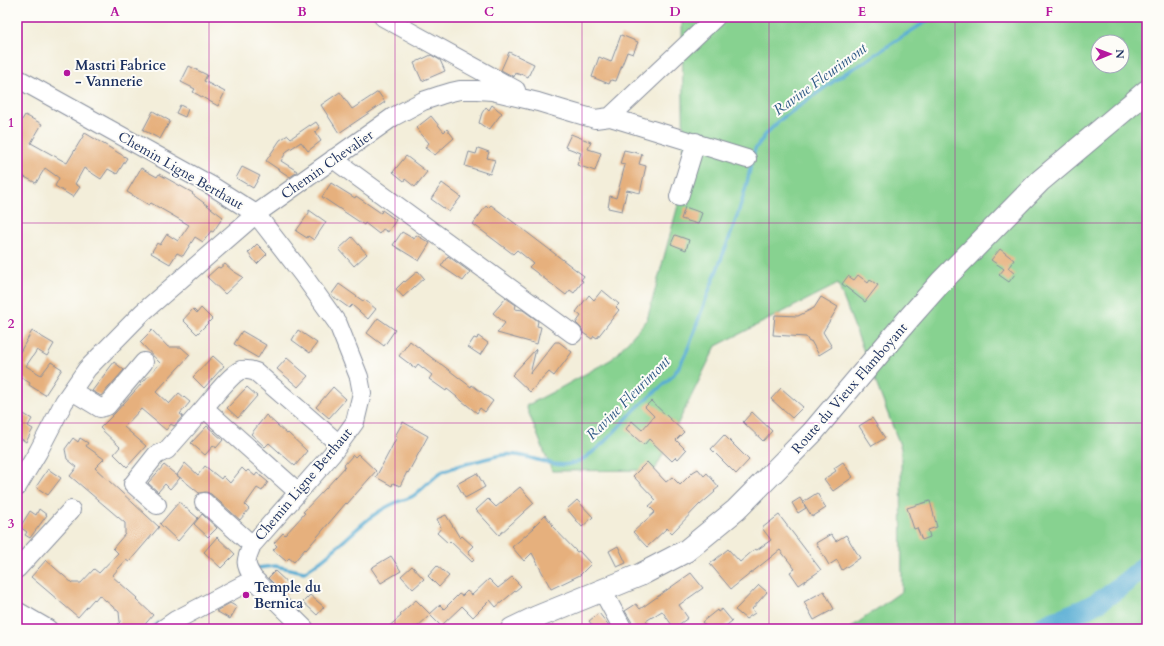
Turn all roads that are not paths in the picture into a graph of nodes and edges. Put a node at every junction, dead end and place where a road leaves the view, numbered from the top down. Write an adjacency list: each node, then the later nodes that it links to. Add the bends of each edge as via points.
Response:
1 (383, 17): 5 (street)
2 (716, 17): 6 (street)
3 (17, 78): 11 (street, Chemin Ligne Berthaut, via 212,186)
4 (1147, 91): 26 (main road, Route du Vieux Flamboyant, via 1040,181 941,282 812,433 736,510 686,551 640,575)
5 (538, 102): 6 (street, Chemin Chevalier, via 595,119); 8 (street, Chemin Chevalier, via 492,91 451,92 423,101 393,117)
6 (610, 116): 7 (street)
7 (696, 142): 9 (street); 10 (street)
8 (339, 155): 11 (street, Chemin Chevalier); 12 (street); 13 (street, via 340,164)
9 (747, 158)
10 (679, 197)
11 (256, 214): 15 (street, Chemin Chevalier, via 143,312 87,369); 17 (street, Chemin Ligne Berthaut, via 338,324 359,376 362,393 355,422)
12 (474, 249)
13 (573, 334)
14 (144, 362): 15 (street, via 107,406 100,408)
15 (72, 391): 18 (street, Chemin Chevalier)
16 (204, 408): 17 (street, via 232,377 240,371 249,369 256,372); 19 (street); 21 (street, via 167,450 156,455 133,484)
17 (339, 444): 19 (street, Chemin Ligne Berthaut)
18 (17, 487)
19 (298, 492): 23 (street, Chemin Ligne Berthaut)
20 (204, 502): 23 (street)
21 (157, 504)
22 (71, 510): 24 (street)
23 (252, 545): 25 (street, Chemin Ligne Berthaut, via 246,564)
24 (17, 569)
25 (254, 579): 29 (street); 30 (street, Chemin Ligne Berthaut)
26 (602, 590): 31 (main road, Route du Vieux Flamboyant); 32 (street)
27 (17, 611): 28 (street)
28 (48, 629)
29 (163, 629)
30 (305, 629)
31 (512, 629)
32 (623, 629)

